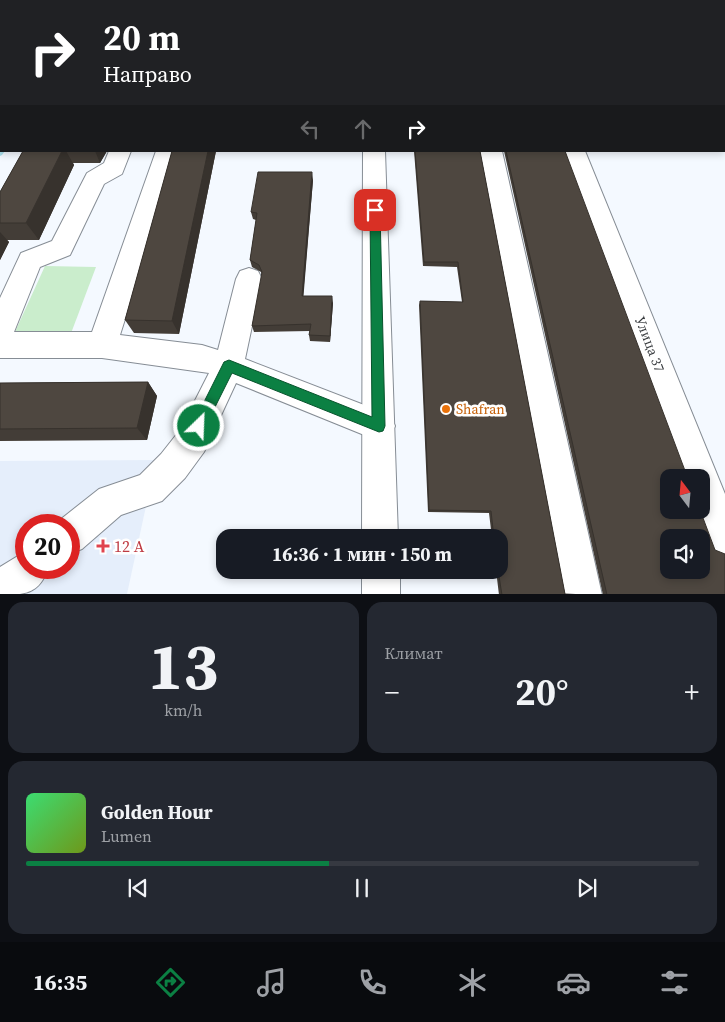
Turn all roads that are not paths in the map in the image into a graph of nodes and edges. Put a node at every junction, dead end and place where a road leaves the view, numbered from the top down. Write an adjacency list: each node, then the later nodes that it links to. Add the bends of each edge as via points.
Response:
1 (120, 152): 7 (main road, via 114,168 95,179 60,248 30,260)
2 (167, 152): 9 (main road)
3 (374, 152): 11 (main road)
4 (492, 152): 19 (main road)
5 (574, 152): 14 (main road, Улица 37)
6 (249, 279): 10 (main road)
7 (0, 331)
8 (0, 344): 9 (main road)
9 (102, 345): 10 (main road, via 202,358)
10 (229, 366): 11 (main road); 12 (main road, via 192,442 172,466 150,489 111,501)
11 (379, 426): 13 (main road)
12 (80, 527)
13 (380, 529)
14 (725, 538)
15 (15, 579): 17 (main road)
16 (381, 579): 18 (main road)
17 (0, 590)
18 (381, 594)
19 (583, 594)

